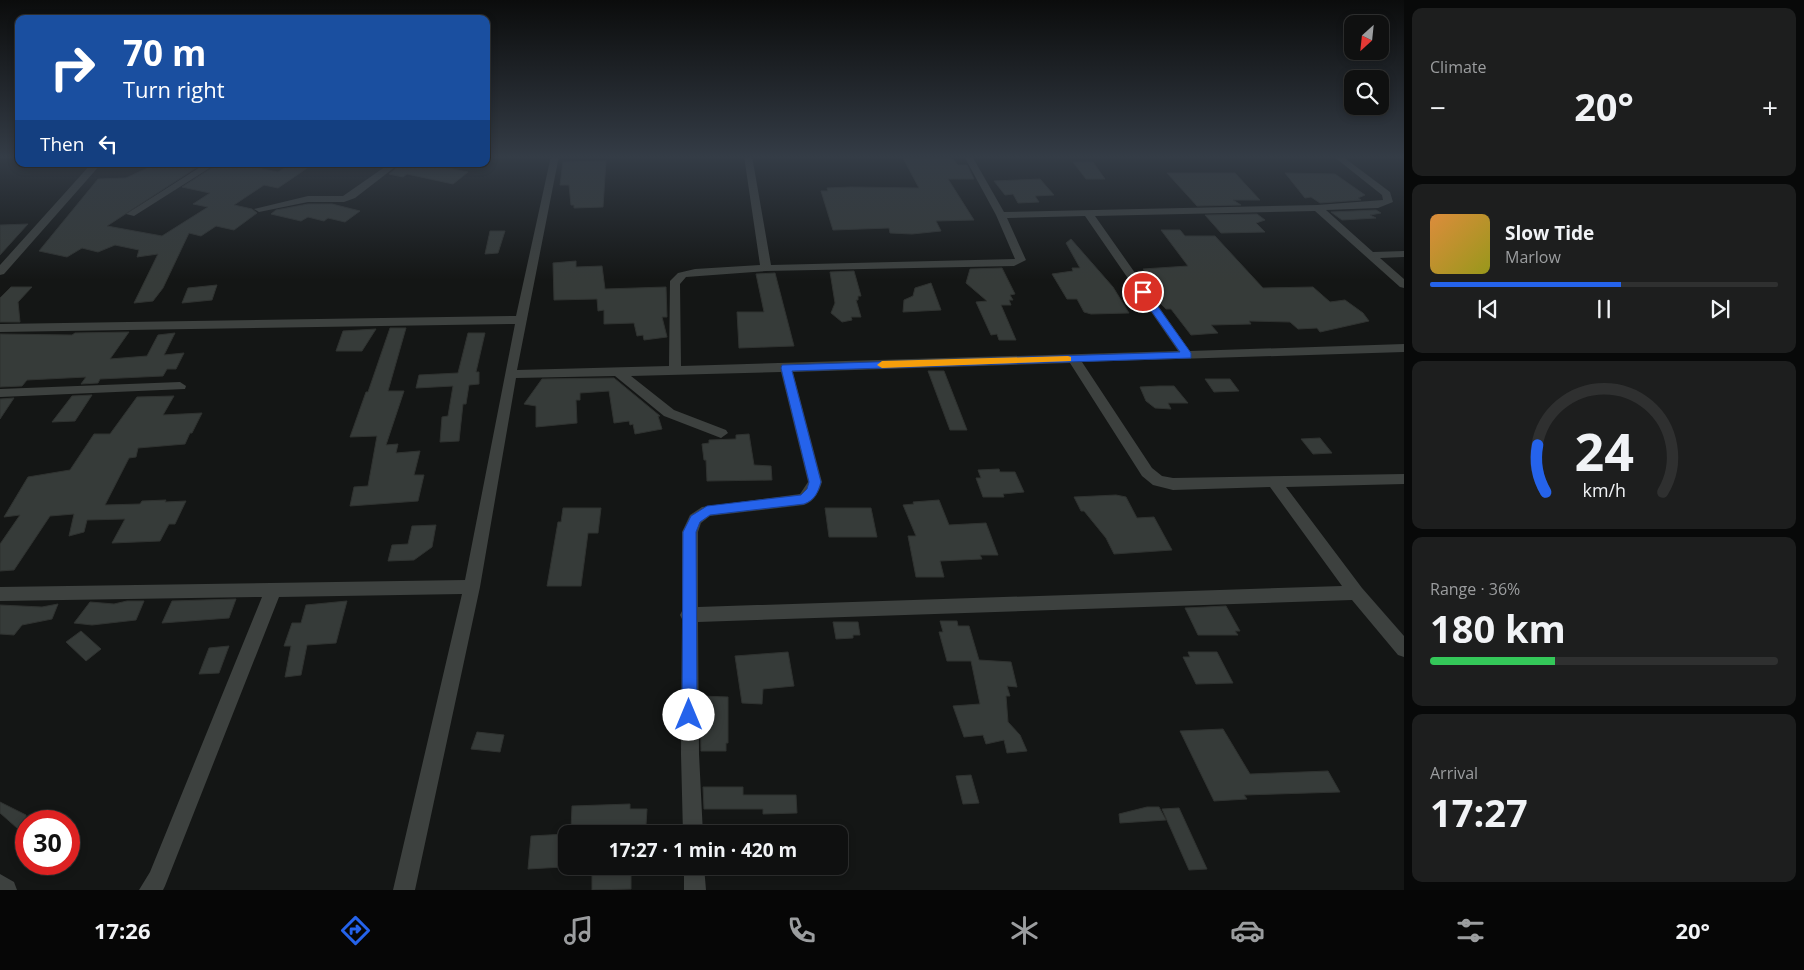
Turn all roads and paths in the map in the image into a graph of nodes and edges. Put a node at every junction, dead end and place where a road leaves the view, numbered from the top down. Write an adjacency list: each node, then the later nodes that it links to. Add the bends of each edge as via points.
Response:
1 (66, 198): 16 (street)
2 (157, 198): 11 (street)
3 (348, 198): 9 (street, via 308,199)
4 (546, 198): 18 (street)
5 (755, 198): 15 (street)
6 (991, 198): 12 (street)
7 (1387, 198): 8 (street, via 1388,202 1378,205)
8 (1317, 208): 10 (street); 14 (street)
9 (259, 210)
10 (1087, 212): 12 (street); 21 (street)
11 (131, 214)
12 (1001, 215): 15 (street, via 1020,254 1021,260 1014,263)
13 (1404, 254): 14 (street)
14 (1370, 255): 17 (street)
15 (766, 268): 24 (street, via 695,272 674,282)
16 (0, 272)
17 (1404, 286)
18 (520, 320): 19 (street); 26 (street)
19 (0, 328)
20 (1404, 348): 21 (street)
21 (1187, 356): 22 (street)
22 (1074, 359): 23 (street); 31 (street, via 1147,472 1158,481 1173,484)
23 (786, 368): 24 (street); 36 (street, via 815,482 812,491 804,499 707,511 695,519 690,532)
24 (675, 369): 25 (street)
25 (617, 371): 26 (street); 29 (street, via 670,413)
26 (510, 374): 32 (street)
27 (180, 386): 28 (street)
28 (0, 393)
29 (721, 433)
30 (1404, 479): 31 (street)
31 (1274, 482): 34 (street)
32 (472, 587): 33 (street); 41 (street)
33 (273, 590): 35 (street); 40 (street, via 158,879)
34 (1356, 593): 36 (street); 37 (street)
35 (0, 594)
36 (688, 615): 38 (street)
37 (1404, 649)
38 (693, 825)
39 (694, 875): 42 (street)
40 (150, 890)
41 (404, 890)
42 (695, 890)

